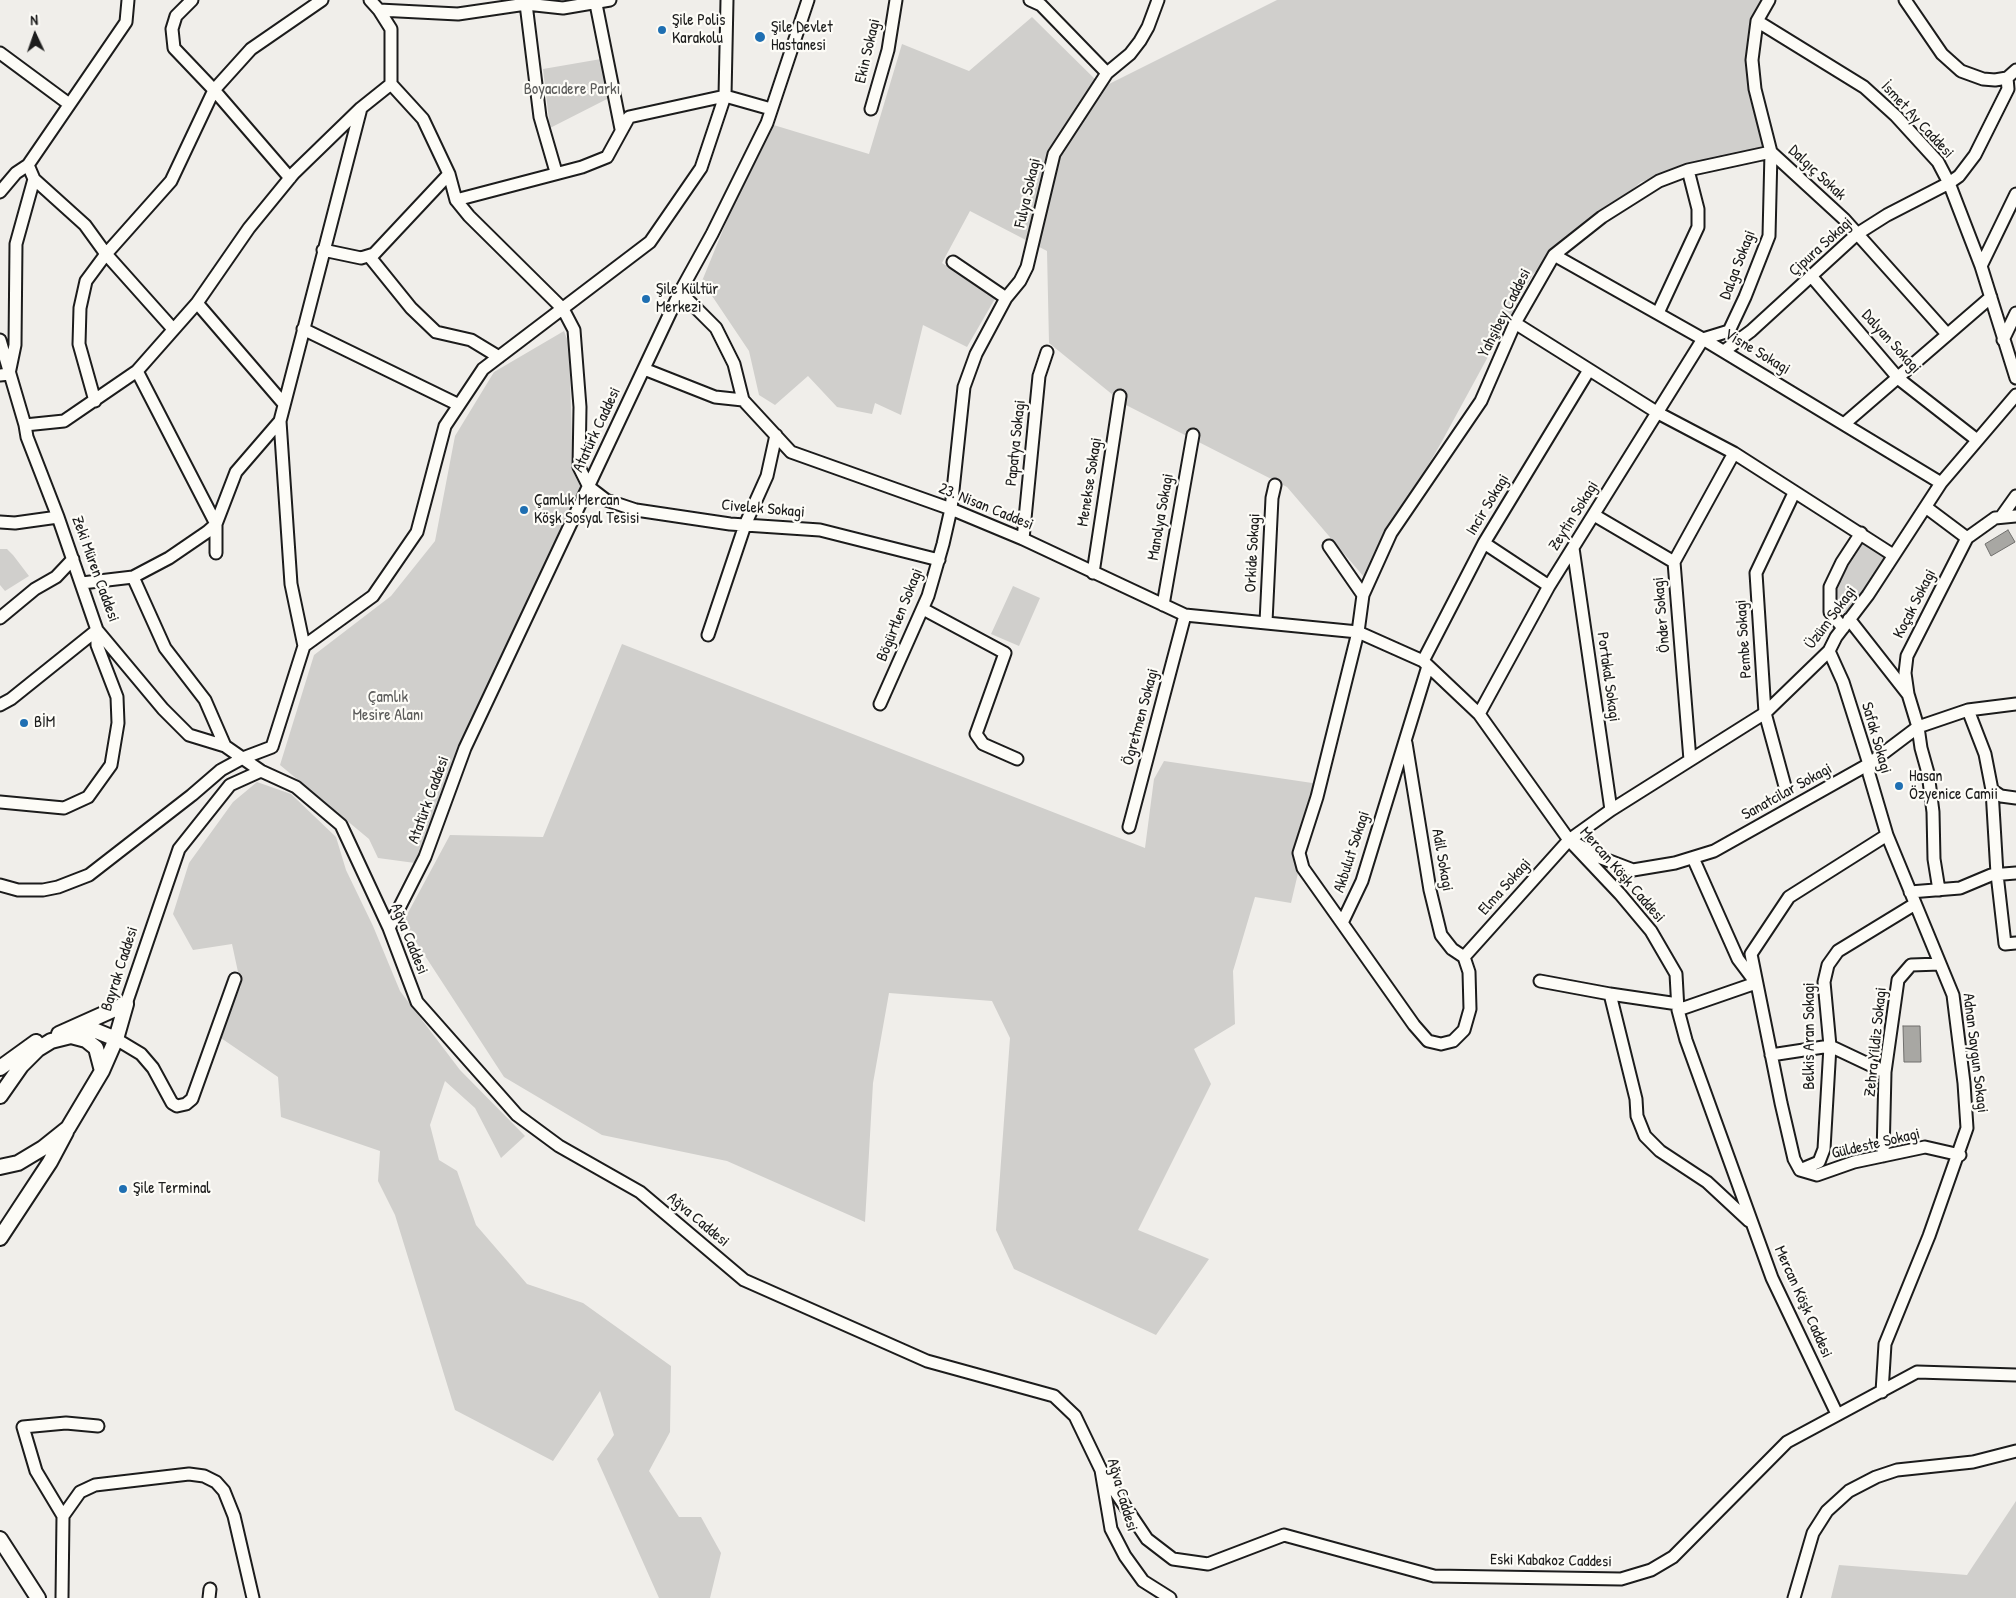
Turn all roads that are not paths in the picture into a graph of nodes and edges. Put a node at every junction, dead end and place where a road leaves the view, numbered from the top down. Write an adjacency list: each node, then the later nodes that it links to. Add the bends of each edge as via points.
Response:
1 (128, 0): 26 (street, via 126,22)
2 (192, 0): 24 (street, via 176,16 172,29 174,48)
3 (322, 0): 24 (street, via 251,49)
4 (370, 0): 17 (street)
5 (610, 0): 15 (street)
6 (727, 0): 25 (street)
7 (808, 0): 28 (street, Atatürk Caddesi)
8 (896, 0): 29 (street, Ekin Sokagi, via 888,50)
9 (1030, 0): 21 (street, via 1041,5)
10 (1158, 0): 21 (street, Fulya Sokagi, via 1140,41)
11 (1769, 0): 18 (street, Dalgıç Sokak)
12 (1905, 0): 22 (street, via 1951,64 1961,72 1977,78)
13 (526, 4): 14 (street); 16 (street); 34 (street, via 540,117)
14 (562, 4): 15 (street)
15 (596, 4): 30 (street)
16 (485, 5): 17 (street, via 458,14)
17 (380, 10): 23 (street, via 392,29)
18 (1757, 21): 31 (street, Dalgıç Sokak, via 1753,74); 38 (street, İsmet Ay Caddesi, via 1852,79 1882,102 1938,162)
19 (0, 53): 26 (street)
20 (2016, 70): 22 (street)
21 (1107, 73): 52 (street, Fulya Sokagi, via 1054,154 1028,267)
22 (2007, 78): 38 (street, Çipura Sokagi, via 2008,89 1975,155 1965,170)
23 (391, 84): 27 (street); 35 (street, via 423,119)
24 (214, 90): 36 (street); 44 (street, via 170,181)
25 (725, 96): 28 (street); 30 (street, via 629,118); 54 (street, via 701,168 650,242)
26 (69, 104): 32 (street)
27 (361, 108): 36 (street); 43 (street)
28 (771, 109): 50 (street, Atatürk Caddesi, via 712,234)
29 (871, 109)
30 (622, 129): 34 (street, via 607,157 582,167)
31 (1771, 152): 33 (street, Yahşibey Caddesi); 42 (street, Dalgıç Sokak); 61 (street, Dalga Sokagi, via 1769,236 1746,297 1729,330)
32 (28, 165): 37 (street); 39 (street)
33 (1688, 170): 45 (street, Yahşibey Caddesi, via 1659,181 1602,216); 55 (street, via 1698,209 1698,227)
34 (556, 172): 41 (street)
35 (449, 174): 41 (street); 46 (street)
36 (290, 178): 53 (street, via 249,228)
37 (34, 179): 44 (street, via 85,225); 71 (street, via 16,244 15,345)
38 (1950, 183): 42 (street, Çipura Sokagi); 48 (street, İsmet Ay Caddesi)
39 (0, 192)
40 (2016, 194): 48 (street)
41 (456, 200): 54 (street)
42 (1857, 234): 49 (street, Çipura Sokagi); 60 (street, Dalgıç Sokak)
43 (323, 250): 46 (street, via 361,258); 59 (street)
44 (106, 254): 58 (street); 77 (street, via 86,281 80,308 79,344)
45 (1554, 255): 55 (street, Visne Sokagi); 57 (street, Yahşibey Caddesi)
46 (369, 256): 67 (street, via 411,308 436,332 471,340)
47 (953, 262): 52 (street)
48 (1981, 266): 51 (street, İsmet Ay Caddesi)
49 (1812, 277): 64 (street, Çipura Sokagi, via 1751,332); 73 (street, Dalyan Sokagi)
50 (680, 292): 68 (street, Atatürk Caddesi); 76 (street, 23. Nisan Caddesi, via 716,328 734,364)
51 (1991, 297): 60 (street); 63 (street, İsmet Ay Caddesi)
52 (1006, 298): 93 (street, Fulya Sokagi, via 976,354 964,387)
53 (197, 303): 58 (street); 78 (street)
54 (563, 309): 67 (street); 90 (street, via 574,330 580,407 579,467)
55 (1658, 313): 61 (street, Visne Sokagi)
56 (2016, 313): 63 (street)
57 (1514, 323): 69 (street); 117 (street, Yahşibey Caddesi, via 1481,401 1391,533)
58 (173, 329): 70 (street)
59 (303, 329): 78 (street); 79 (street)
60 (1947, 334): 73 (street)
61 (1704, 339): 64 (street, Visne Sokagi); 80 (street, Zeytin Sokagi)
62 (0, 340): 71 (street, Zeki Müren Caddesi)
63 (2004, 342): 66 (street); 72 (street, İsmet Ay Caddesi)
64 (1724, 351): 82 (street, Visne Sokagi)
65 (1047, 352): 104 (street, Papatya Sokagi, via 1039,376)
66 (2016, 353)
67 (499, 357): 79 (street, via 484,369)
68 (644, 369): 76 (street, via 715,397); 90 (street, Atatürk Caddesi)
69 (1589, 370): 80 (street); 105 (street, Incir Sokagi)
70 (137, 371): 77 (street); 100 (street)
71 (5, 374): 83 (street, Zeki Müren Caddesi)
72 (2016, 378)
73 (1899, 379): 82 (street); 86 (street, Dalyan Sokagi)
74 (2016, 395): 86 (street, Üzüm Sokagi)
75 (1120, 396): 113 (street, Menekse Sokagi)
76 (743, 400): 84 (street, 23. Nisan Caddesi)
77 (95, 402): 83 (street, via 64,420)
78 (284, 404): 81 (street)
79 (459, 405): 127 (street, via 445,426 417,532 373,596)
80 (1658, 413): 87 (street); 95 (street, Zeytin Sokagi)
81 (280, 422): 100 (street, via 236,472); 127 (street, via 291,584)
82 (1844, 424): 88 (street, Visne Sokagi)
83 (25, 426): 98 (street, Zeki Müren Caddesi)
84 (776, 435): 93 (street, 23. Nisan Caddesi, via 791,452); 101 (street, via 767,476)
85 (1193, 435): 118 (street, Manolya Sokagi)
86 (1977, 440): 88 (street, Üzüm Sokagi)
87 (1734, 453): 91 (street); 112 (street, Önder Sokagi)
88 (1941, 483): 94 (street, Üzüm Sokagi)
89 (1275, 485): 122 (street, Orkide Sokagi)
90 (588, 487): 101 (street, Civelek Sokagi, via 606,500 636,510); 161 (street, Atatürk Caddesi, via 465,748 425,857)
91 (1794, 493): 102 (street); 135 (street, Pembe Sokagi, via 1756,573)
92 (2016, 496): 96 (street)
93 (951, 508): 104 (street, 23. Nisan Caddesi); 111 (street, Bögürtlen Sokagi)
94 (1927, 508): 103 (street); 109 (street, Üzüm Sokagi)
95 (1594, 515): 107 (street, Zeytin Sokagi); 112 (street)
96 (2001, 516): 97 (street); 103 (street, Koçak Sokagi)
97 (2016, 516)
98 (58, 517): 99 (street); 110 (street, Zeki Müren Caddesi)
99 (0, 522)
100 (216, 524): 108 (street); 114 (street, via 169,558)
101 (745, 525): 111 (street, Civelek Sokagi, via 820,530); 126 (street)
102 (1861, 533): 109 (street); 123 (street, via 1830,587 1830,612)
103 (1967, 538): 130 (street, Koçak Sokagi, via 1907,656)
104 (1023, 539): 113 (street, 23. Nisan Caddesi)
105 (1484, 543): 116 (street); 129 (street, Incir Sokagi)
106 (1329, 546): 117 (street)
107 (1573, 548): 116 (street, Zeytin Sokagi); 149 (street, Portakal Sokagi)
108 (216, 554)
109 (1893, 555): 123 (street, Üzüm Sokagi)
110 (73, 559): 115 (street, Zeki Müren Caddesi); 121 (street, via 56,577 35,589)
111 (939, 560): 119 (street, Bögürtlen Sokagi)
112 (1674, 562): 142 (street, Önder Sokagi)
113 (1092, 573): 118 (street, 23. Nisan Caddesi)
114 (134, 577): 115 (street); 139 (street, via 165,648 205,700)
115 (82, 583): 124 (street, Zeki Müren Caddesi)
116 (1549, 586): 136 (street, Zeytin Sokagi)
117 (1363, 596): 125 (street)
118 (1163, 605): 120 (street, 23. Nisan Caddesi)
119 (923, 609): 131 (street, Bögürtlen Sokagi); 141 (street, via 1005,653 976,734 984,744)
120 (1185, 615): 122 (street, 23. Nisan Caddesi); 150 (street, Ögretmen Sokagi)
121 (0, 618)
122 (1266, 622): 125 (street, 23. Nisan Caddesi)
123 (1846, 623): 128 (street, Üzüm Sokagi); 130 (street)
124 (97, 630): 133 (street); 139 (street, Zeki Müren Caddesi, via 189,735); 148 (street, via 97,645 117,697 118,723 111,765 88,797 64,808)
125 (1358, 632): 129 (street, Mercan Köşk Caddesi); 160 (street, via 1300,853 1303,868)
126 (708, 635)
127 (304, 646): 140 (street, via 272,747)
128 (1830, 651): 135 (street, Üzüm Sokagi); 143 (street, Safak Sokagi)
129 (1425, 664): 136 (street, Mercan Köşk Caddesi); 138 (street, Akbulut Sokagi)
130 (1908, 694): 137 (street, Koçak Sokagi)
131 (880, 704)
132 (2016, 704): 134 (street, Sanatcilar Sokagi)
133 (0, 705)
134 (1968, 710): 137 (street, Sanatcilar Sokagi); 146 (street, via 1985,754)
135 (1765, 713): 142 (street, Üzüm Sokagi); 145 (street, Pembe Sokagi)
136 (1479, 714): 152 (street, Mercan Köşk Caddesi)
137 (1918, 727): 143 (street, Sanatcilar Sokagi); 157 (street, Koçak Sokagi, via 1933,812 1934,859)
138 (1406, 743): 160 (street, Akbulut Sokagi, via 1362,881); 163 (street, Adil Sokagi, via 1430,890 1441,935 1452,949)
139 (225, 746): 140 (street, Zeki Müren Caddesi)
140 (243, 758): 144 (street, Zeki Müren Caddesi); 156 (street, via 221,770 89,875 43,890)
141 (1017, 758)
142 (1690, 760): 149 (street, Üzüm Sokagi)
143 (1869, 764): 151 (street, Safak Sokagi); 153 (street, Sanatcilar Sokagi, via 1714,851)
144 (261, 770): 161 (street, Ağva Caddesi, via 296,787 341,825); 169 (street, Bayrak Caddesi, via 230,785 179,849)
145 (1786, 790)
146 (1992, 790): 147 (street, via 2001,796); 155 (street)
147 (2016, 798)
148 (0, 802)
149 (1612, 810): 152 (street, Üzüm Sokagi)
150 (1129, 828)
151 (1887, 835): 158 (street, Adnan Saygun Sokagi); 167 (street, via 1789,897 1751,954)
152 (1569, 840): 153 (street, Sanatcilar Sokagi, via 1633,870); 163 (street, Elma Sokagi); 170 (street, Mercan Köşk Caddesi, via 1650,931 1676,974)
153 (1693, 858): 167 (street, via 1738,958)
154 (2016, 873): 155 (street)
155 (1997, 874): 157 (street, via 1960,888); 162 (street, via 2005,944)
156 (0, 886)
157 (1939, 890): 158 (street)
158 (1910, 892): 159 (street, Adnan Saygun Sokagi)
159 (1915, 904): 164 (street, Adnan Saygun Sokagi); 173 (street, Belkis Aran Sokagi, via 1838,951 1828,965 1824,982)
160 (1342, 923): 163 (street, via 1428,1041 1441,1044 1453,1041 1464,1030 1470,1009 1469,972)
161 (389, 928): 191 (street, Ağva Caddesi, via 417,1002 517,1116 559,1146 640,1192 744,1280 927,1361 1054,1396 1074,1416)
162 (2016, 944)
163 (1464, 957)
164 (1940, 964): 177 (street, Zehra Yildiz Sokagi, via 1910,965 1898,980); 180 (street, Adnan Saygun Sokagi, via 1953,995 1964,1083 1967,1128)
165 (235, 979): 172 (street, via 192,1099 186,1104 177,1106 172,1103 154,1068 140,1054)
166 (1540, 981): 168 (street)
167 (1756, 983): 170 (street); 174 (street)
168 (1610, 994): 170 (street); 184 (street, via 1636,1099 1637,1116 1645,1136 1660,1151 1707,1182)
169 (126, 1004): 171 (main road); 172 (main road, Bayrak Caddesi)
170 (1678, 1007): 184 (street, Mercan Köşk Caddesi, via 1686,1040)
171 (71, 1030): 172 (main road, via 94,1030); 175 (main road, via 34,1043)
172 (116, 1039): 176 (main road, Bayrak Caddesi)
173 (1830, 1046): 174 (street); 177 (street); 183 (street, Belkis Aran Sokagi, via 1824,1148 1819,1162)
174 (1771, 1055): 183 (street, via 1794,1159)
175 (0, 1068)
176 (102, 1071): 178 (main road, via 96,1048 86,1040 70,1036 51,1041 32,1055); 179 (main road, Bayrak Caddesi)
177 (1885, 1072): 181 (street, Zehra Yildiz Sokagi)
178 (0, 1096)
179 (68, 1128): 182 (main road, Bayrak Caddesi, via 18,1163); 185 (main road, via 50,1162)
180 (1960, 1155): 181 (street, Güldeste Sokagi, via 1925,1147); 187 (street, Adnan Saygun Sokagi, via 1884,1344)
181 (1883, 1156): 183 (street, Güldeste Sokagi, via 1817,1175)
182 (0, 1167)
183 (1800, 1170)
184 (1754, 1226): 188 (street, Mercan Köşk Caddesi, via 1772,1278)
185 (0, 1238)
186 (2016, 1375): 187 (street, Eski Kabakoz Caddesi, via 1917,1372)
187 (1882, 1392): 188 (street, Eski Kabakoz Caddesi)
188 (1837, 1414): 191 (street, Eski Kabakoz Caddesi, via 1787,1442 1673,1558 1651,1570 1621,1579 1434,1576 1284,1535 1208,1564 1173,1560 1147,1539)
189 (98, 1426): 192 (street, via 66,1423 24,1427 36,1471)
190 (2016, 1451): 198 (street, via 1973,1462 1897,1470 1876,1476 1850,1491 1826,1511 1813,1533)
191 (1101, 1470): 197 (street, Ağva Caddesi, via 1111,1529 1125,1556 1143,1581)
192 (62, 1516): 195 (street); 196 (street, via 80,1492 95,1485 189,1474 204,1476 220,1486 234,1516)
193 (0, 1539): 194 (main road)
194 (38, 1598)
195 (62, 1598)
196 (253, 1598)
197 (1170, 1598)
198 (1794, 1598)

